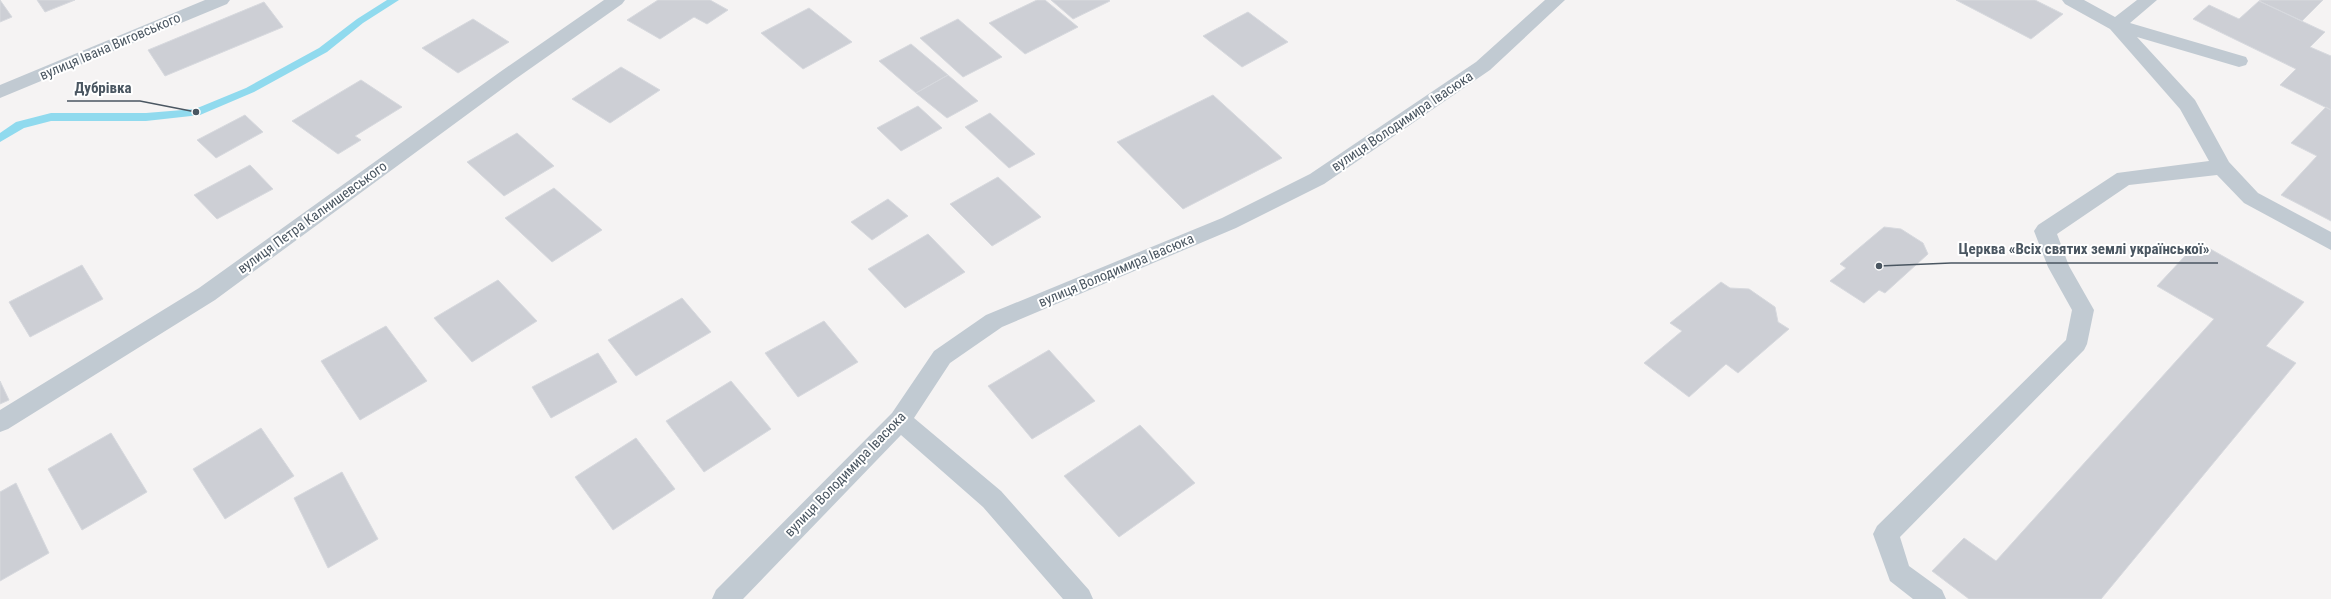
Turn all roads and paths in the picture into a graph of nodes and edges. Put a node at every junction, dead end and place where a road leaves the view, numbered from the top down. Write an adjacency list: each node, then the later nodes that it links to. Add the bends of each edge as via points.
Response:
1 (221, 0): 8 (street, вулиця Івана Виговського)
2 (616, 0): 12 (street, вулиця Петра Калнишевського, via 207,294)
3 (1556, 0): 11 (street, вулиця Володимира Івасюка, via 1483,66 1318,179 1229,223 994,321 942,357)
4 (2071, 0): 6 (street)
5 (2148, 0): 6 (street)
6 (2116, 25): 7 (street); 9 (street, via 2188,105)
7 (2238, 61)
8 (0, 92)
9 (2222, 167): 10 (street, via 2251,198); 15 (street, via 2124,178 2045,231 2058,267 2083,310 2076,344 1886,534 1899,573)
10 (2331, 242)
11 (900, 420): 13 (street, вулиця Володимира Івасюка); 14 (street, via 992,499)
12 (0, 422)
13 (725, 599)
14 (1080, 599)
15 (1933, 599)

